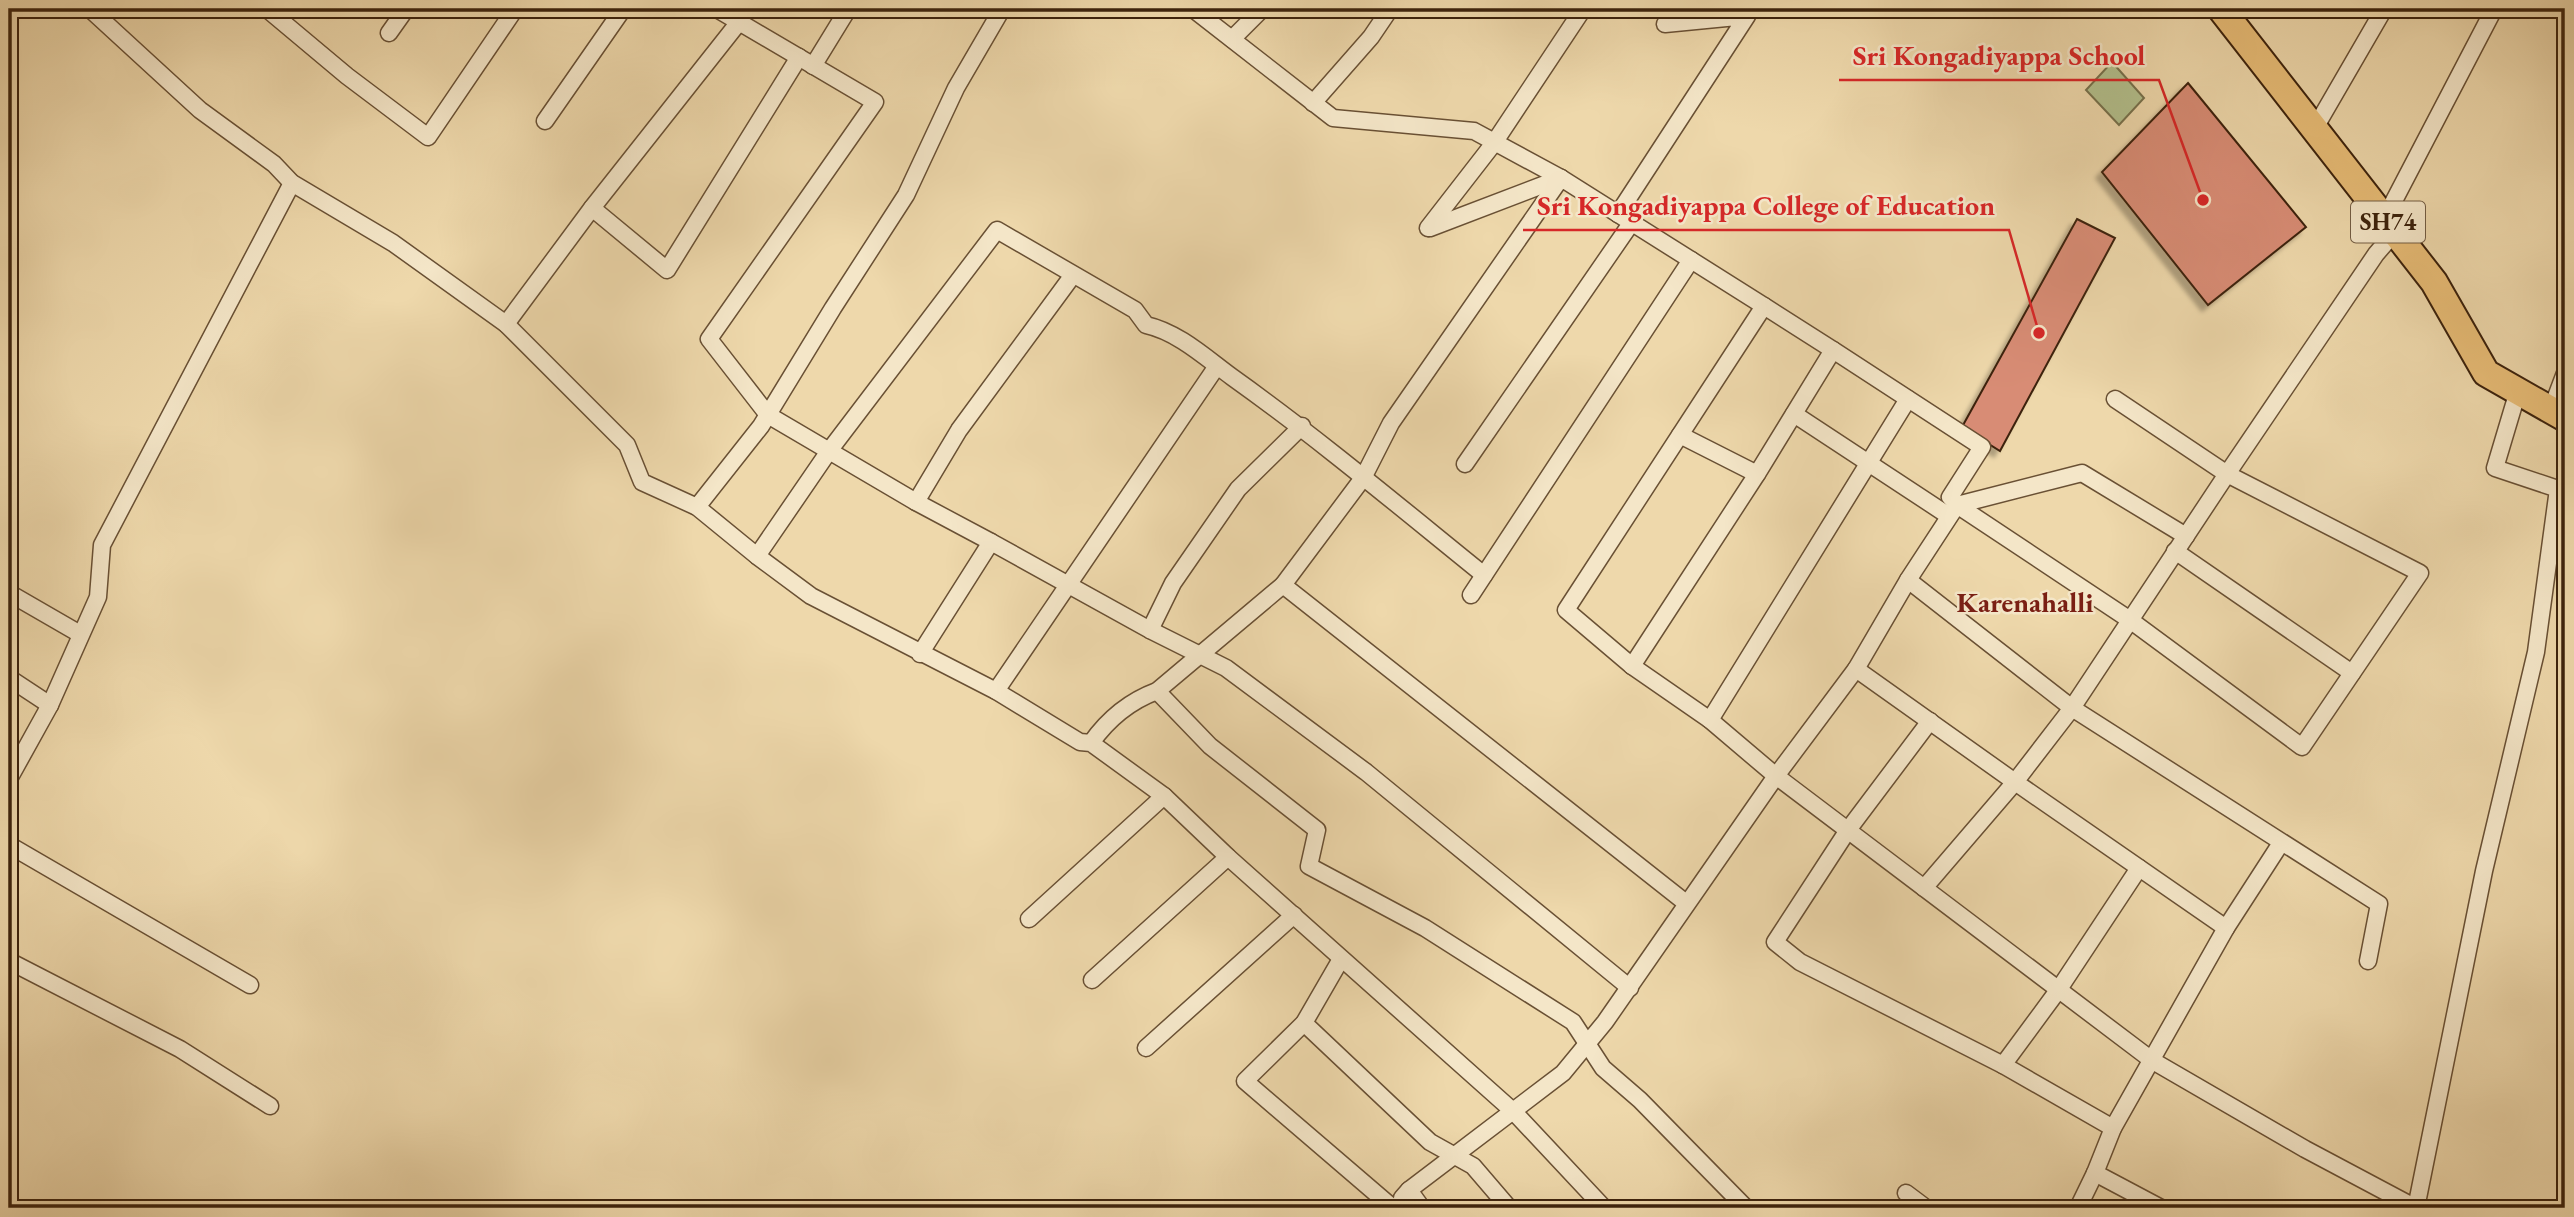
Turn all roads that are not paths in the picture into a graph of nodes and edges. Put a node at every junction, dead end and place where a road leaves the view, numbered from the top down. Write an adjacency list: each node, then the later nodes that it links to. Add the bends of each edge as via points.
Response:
1 (90, 9): 27 (street, via 200,110 274,164)
2 (267, 9): 17 (street)
3 (406, 9): 19 (street)
4 (515, 9): 17 (street, via 428,137 347,76)
5 (624, 9): 23 (street)
6 (717, 9): 18 (street)
7 (848, 9): 21 (street)
8 (1002, 9): 43 (street, via 956,88 906,195)
9 (1193, 9): 20 (street)
10 (1262, 9): 20 (street)
11 (1390, 9): 22 (street)
12 (1583, 9): 25 (street)
13 (1676, 9): 29 (street, via 1665,24 1747,16)
14 (2221, 9): 24 (main road, SH74)
15 (2384, 9): 24 (street)
16 (2494, 9): 30 (street)
17 (285, 14)
18 (742, 15): 21 (street); 28 (street)
19 (389, 33)
20 (1232, 39): 22 (street)
21 (806, 61): 28 (street, via 667,270); 43 (street, via 874,102 709,338)
22 (1313, 103): 25 (street, via 1332,118 1474,131)
23 (545, 121)
24 (2315, 128): 30 (main road, SH74)
25 (1494, 143): 26 (street); 26 (street, via 1428,228)
26 (1562, 178): 29 (street); 51 (street, via 1391,423)
27 (292, 183): 34 (street, via 393,243); 67 (street, via 102,545 98,597)
28 (592, 208): 34 (street)
29 (1625, 218): 31 (street); 48 (street)
30 (2390, 225): 38 (main road, SH74, via 2434,282 2486,373); 50 (street, via 2376,254)
31 (1691, 260): 33 (street); 59 (street)
32 (1073, 275): 36 (street, via 1135,310 1146,325 1163,329); 46 (street, via 997,230); 52 (street, via 959,430)
33 (1764, 306): 35 (street); 45 (street)
34 (506, 324): 53 (street, via 627,445 642,482)
35 (1833, 351): 39 (street); 41 (street)
36 (1217, 366): 44 (street); 61 (street)
37 (2565, 373): 42 (street)
38 (2518, 391): 42 (main road, SH74); 123 (street, via 2494,468 2558,489 2536,652 2484,871)
39 (1908, 399): 47 (street); 54 (street, via 1982,447 1950,497)
40 (2116, 399): 50 (street)
41 (1794, 414): 47 (street); 49 (street)
42 (2558, 414)
43 (768, 415): 46 (street); 53 (street)
44 (1302, 426): 51 (street); 66 (street, via 1238,489 1173,583)
45 (1680, 435): 49 (street); 70 (street, via 1566,610)
46 (829, 451): 52 (street); 58 (street)
47 (1868, 463): 54 (street); 78 (street)
48 (1465, 464)
49 (1757, 474): 70 (street)
50 (2227, 474): 55 (street); 72 (street, via 2420,573)
51 (1363, 478): 59 (street); 62 (street)
52 (916, 502): 56 (street)
53 (697, 507): 58 (street)
54 (1953, 510): 55 (street, via 2082,473); 60 (street); 65 (street)
55 (2186, 536): 57 (street)
56 (991, 542): 61 (street); 68 (street)
57 (2175, 551): 65 (street); 72 (street)
58 (757, 556): 68 (street, via 811,596)
59 (1484, 575): 64 (street)
60 (1908, 580): 71 (street); 77 (street)
61 (1068, 584): 66 (street); 74 (street)
62 (1283, 585): 69 (street); 92 (street)
63 (9, 593): 67 (street)
64 (1471, 595)
65 (2130, 620): 72 (street, via 2302,747); 77 (street)
66 (1150, 630): 69 (street)
67 (80, 634): 76 (street)
68 (920, 654): 74 (street)
69 (1199, 656): 75 (street); 101 (street, via 1226,668 1366,772)
70 (1632, 666): 78 (street)
71 (1856, 669): 79 (street); 82 (street)
72 (2352, 673)
73 (9, 678): 76 (street)
74 (996, 691): 80 (street, via 1080,742)
75 (1157, 691): 80 (street, via 1139,697 1105,724); 104 (street, via 1214,750 1317,830 1309,866 1437,935 1573,1022)
76 (50, 705): 81 (street)
77 (2072, 708): 84 (street); 87 (street)
78 (1710, 720): 82 (street)
79 (1930, 721): 84 (street); 86 (street)
80 (1091, 743): 85 (street)
81 (14, 758): 83 (street)
82 (1776, 776): 86 (street); 92 (street)
83 (9, 779)
84 (2015, 782): 90 (street); 91 (street)
85 (1164, 796): 89 (street); 94 (street)
86 (1848, 830): 91 (street); 107 (street, via 1775,942 1800,961)
87 (2281, 843): 95 (street); 98 (street, via 2379,904)
88 (9, 845): 100 (street)
89 (1227, 857): 93 (street); 99 (street)
90 (2139, 868): 95 (street); 102 (street)
91 (1924, 888): 102 (street)
92 (1686, 903): 101 (street)
93 (1294, 915): 96 (street); 105 (street)
94 (1029, 919)
95 (2226, 928): 106 (street)
96 (1341, 959): 103 (street); 109 (street)
97 (9, 961): 108 (street, via 180,1049)
98 (2368, 961)
99 (1091, 980)
100 (250, 985)
101 (1630, 988): 104 (street)
102 (2059, 989): 106 (street); 107 (street)
103 (1304, 1023): 111 (street, via 1430,1142); 115 (street, via 1245,1081)
104 (1587, 1044): 109 (street, via 1563,1073); 119 (street, via 1603,1068)
105 (1146, 1048)
106 (2152, 1061): 110 (street); 123 (street)
107 (2003, 1065): 110 (street)
108 (270, 1106)
109 (1514, 1112): 111 (street); 118 (street)
110 (2113, 1128): 112 (street)
111 (1453, 1156): 113 (street); 117 (street, via 1472,1166)
112 (2095, 1173): 121 (street); 122 (street)
113 (1409, 1190): 115 (street); 116 (street)
114 (1906, 1193): 120 (street)
115 (1393, 1208)
116 (1422, 1208)
117 (1509, 1208)
118 (1604, 1208)
119 (1746, 1208)
120 (1926, 1208)
121 (2078, 1208)
122 (2161, 1208)
123 (2416, 1208)

